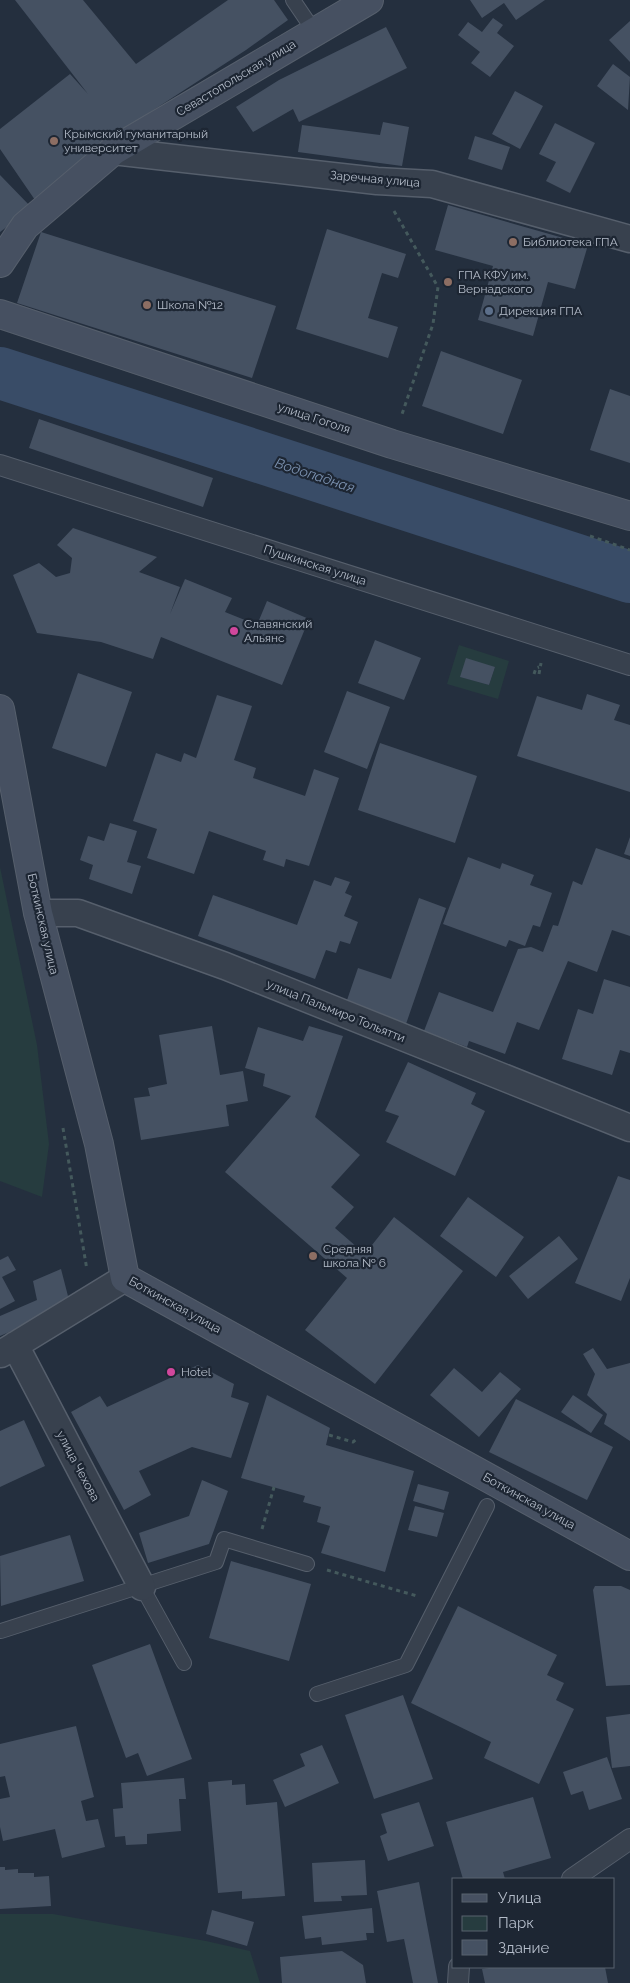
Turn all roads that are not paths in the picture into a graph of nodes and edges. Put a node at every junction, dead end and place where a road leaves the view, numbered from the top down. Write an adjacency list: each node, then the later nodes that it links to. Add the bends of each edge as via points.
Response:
1 (293, 0): 3 (lane)
2 (369, 0): 3 (main road, Севастопольская улица)
3 (314, 31): 4 (main road, Севастопольская улица)
4 (113, 152): 5 (street, Заречная улица, via 377,181 432,184); 6 (main road, Севастопольская улица, via 25,226)
5 (630, 239)
6 (0, 263)
7 (0, 314): 9 (main road, улица Гоголя, via 392,444)
8 (0, 465): 10 (street, Пушкинская улица)
9 (630, 516)
10 (630, 665)
11 (0, 709): 12 (main road, Боткинская улица)
12 (38, 913): 13 (street, улица Пальмиро Тольятти, via 78,913); 14 (main road, Боткинская улица, via 99,1144)
13 (630, 1128)
14 (125, 1278): 15 (street, улица Чехова); 17 (main road, Боткинская улица)
15 (7, 1350): 19 (street, улица Чехова)
16 (487, 1506): 22 (lane, via 406,1664)
17 (630, 1556)
18 (307, 1564): 19 (lane, via 224,1539 216,1562)
19 (142, 1587): 20 (lane); 21 (lane)
20 (1, 1631)
21 (184, 1663)
22 (317, 1694)
23 (630, 1839): 24 (street)
24 (573, 1878)
25 (459, 1968): 26 (street)
26 (458, 1983)

